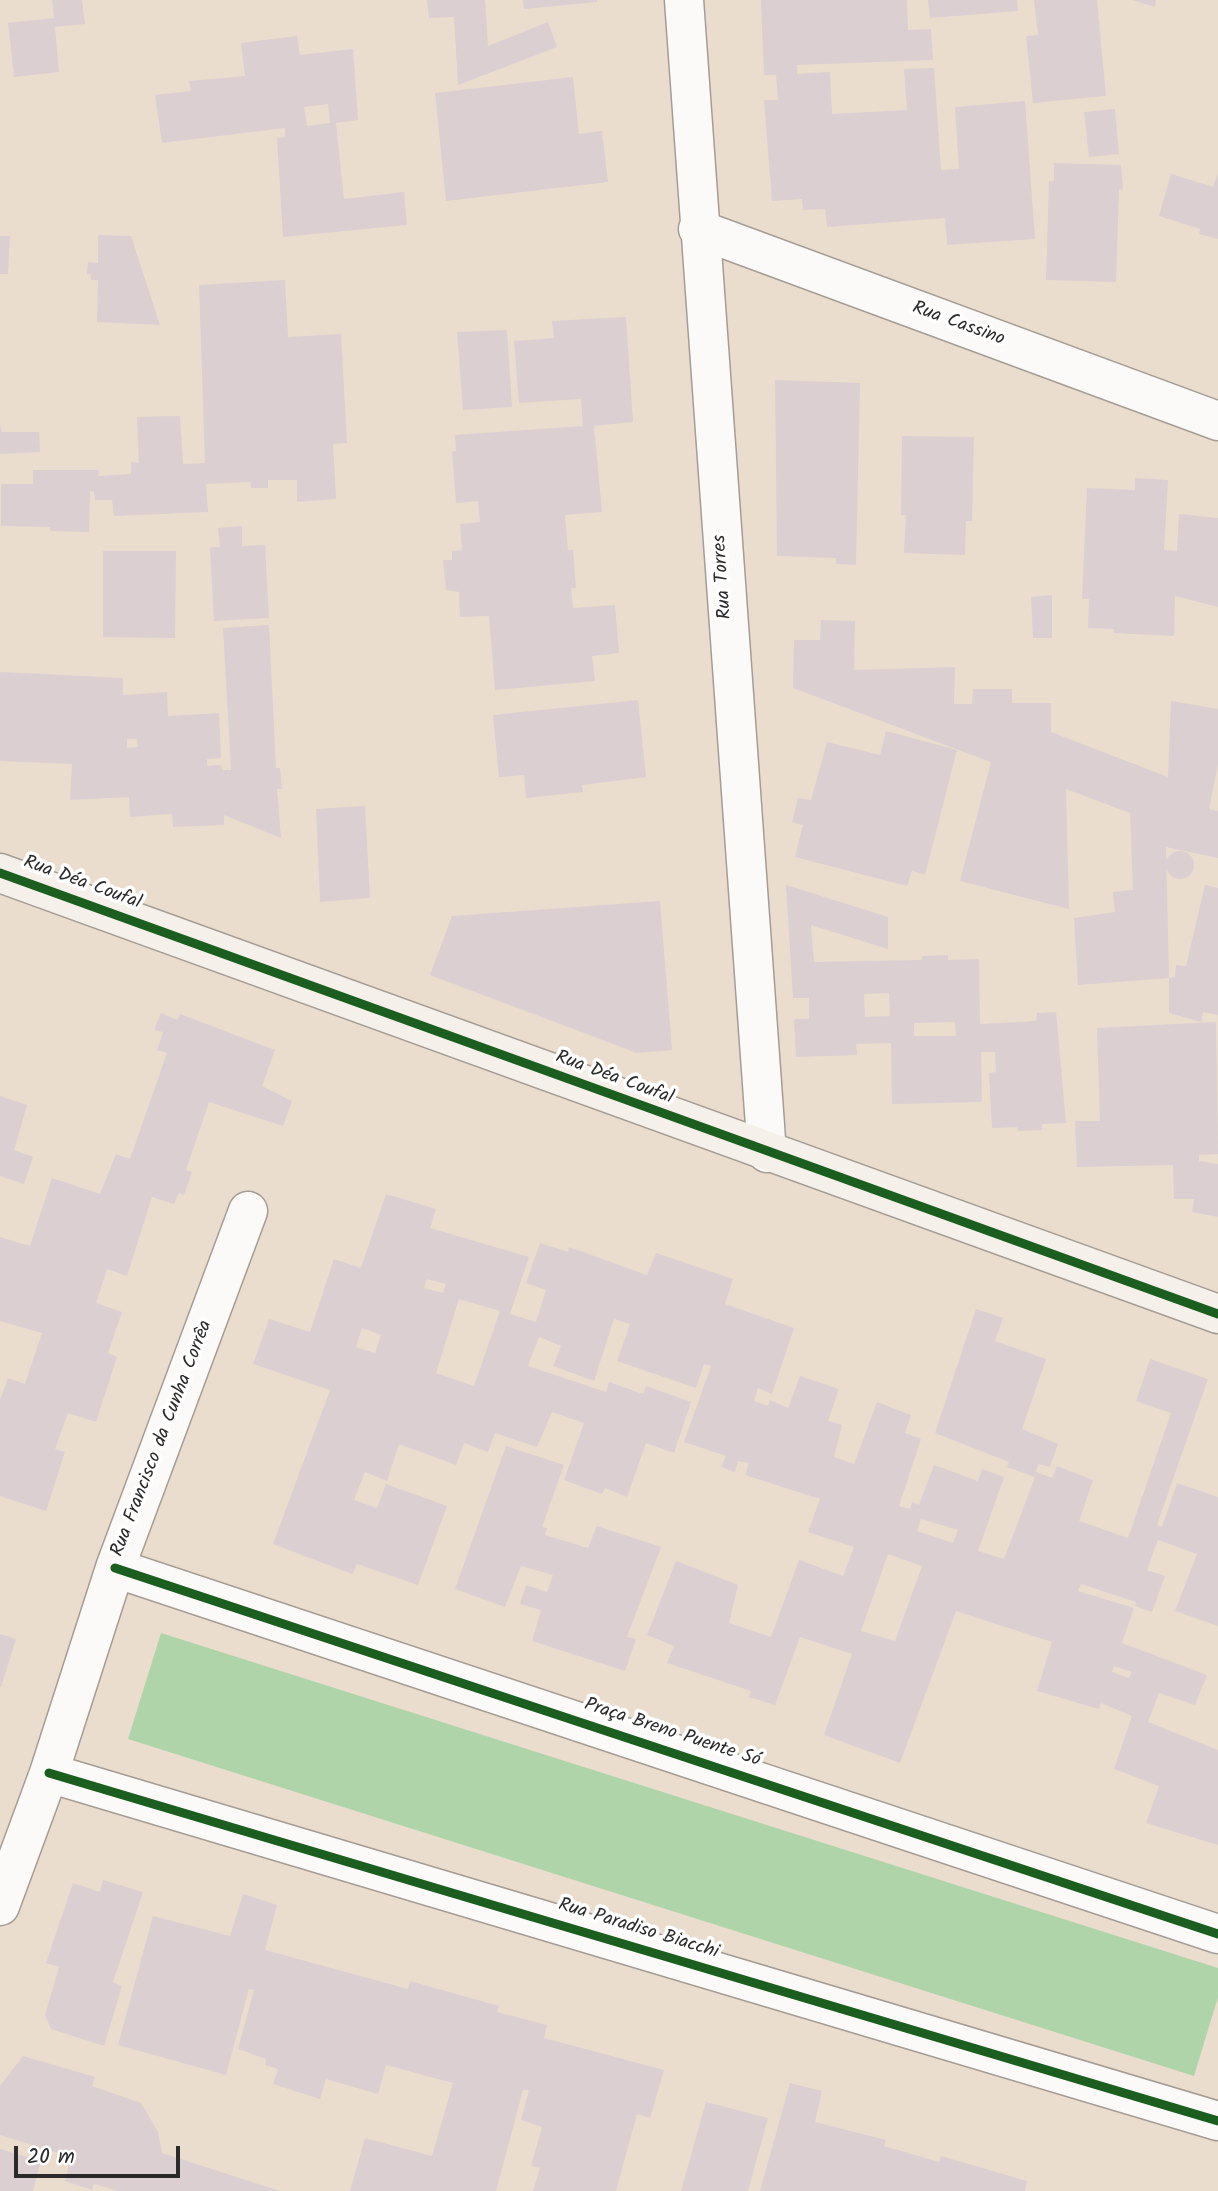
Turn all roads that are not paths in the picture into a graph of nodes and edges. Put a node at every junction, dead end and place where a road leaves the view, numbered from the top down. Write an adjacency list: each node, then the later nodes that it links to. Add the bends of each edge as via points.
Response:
1 (684, 0): 2 (street, Rua Torres)
2 (698, 229): 3 (street, Rua Cassino); 5 (street, Rua Torres)
3 (1218, 421)
4 (0, 873): 5 (main road, Rua Déa Coufal)
5 (767, 1153): 7 (main road, Rua Déa Coufal)
6 (248, 1211): 8 (street, Rua Francisco da Cunha Corrêa)
7 (1218, 1314)
8 (115, 1568): 9 (street, Rua Francisco da Cunha Corrêa); 11 (street, Praça Breno Puente Só)
9 (49, 1773): 10 (street, Rua Francisco da Cunha Corrêa); 12 (street, Rua Paradiso Biacchi)
10 (0, 1906)
11 (1218, 1934)
12 (1218, 2121)

